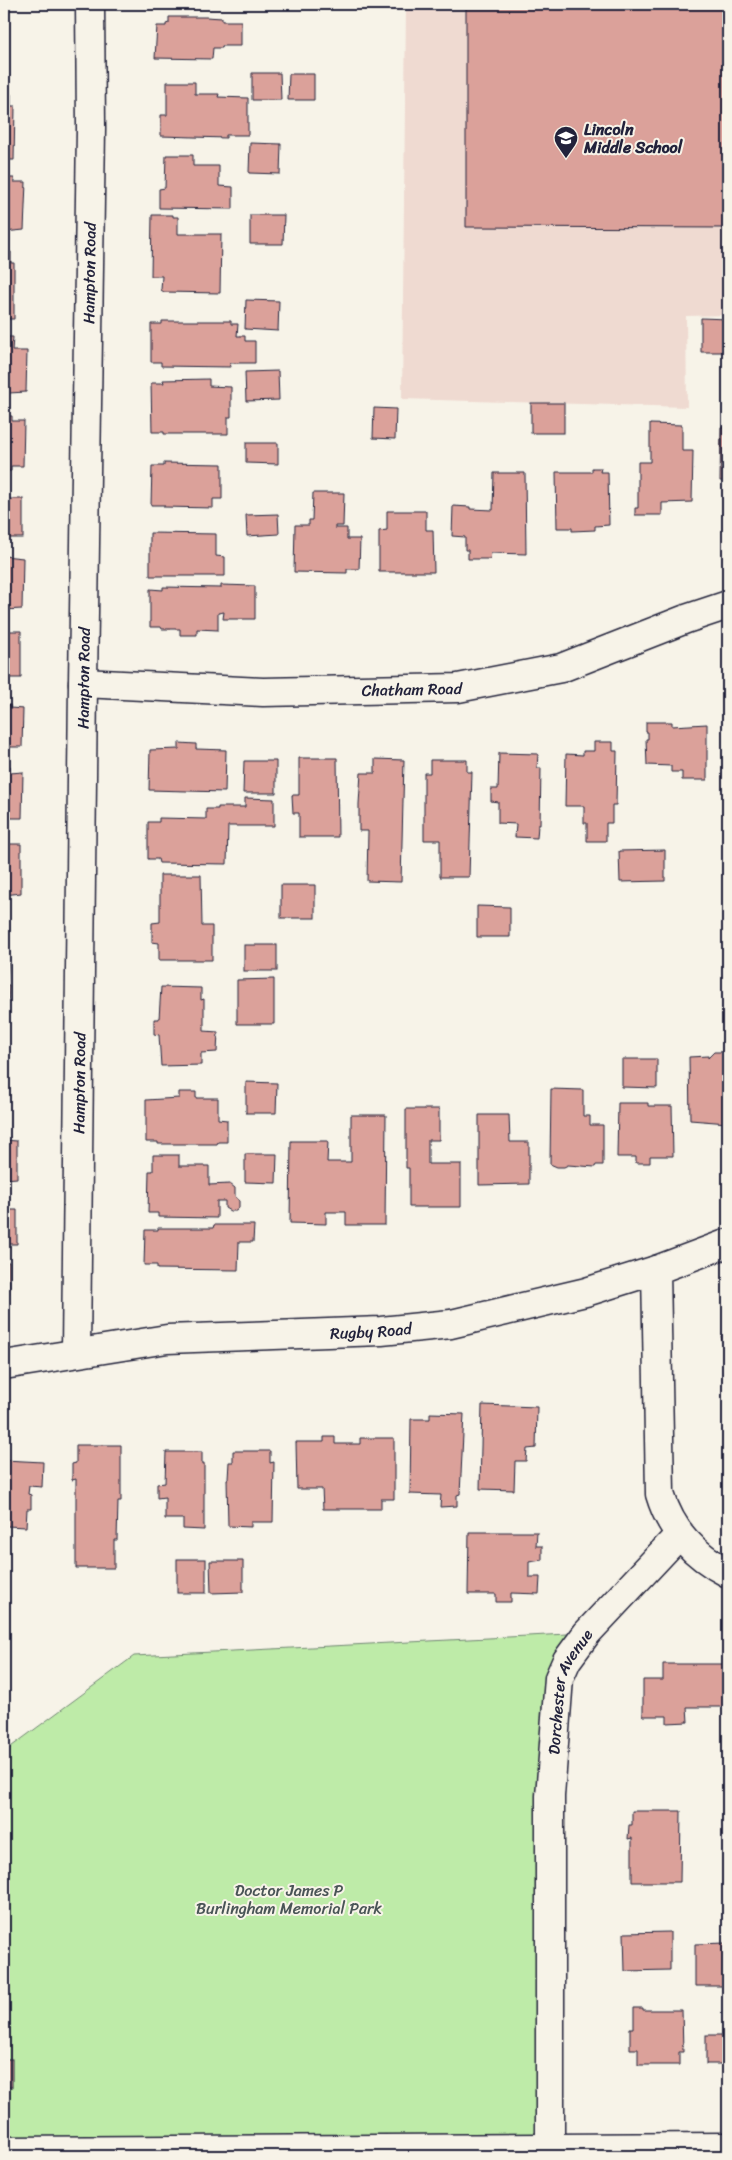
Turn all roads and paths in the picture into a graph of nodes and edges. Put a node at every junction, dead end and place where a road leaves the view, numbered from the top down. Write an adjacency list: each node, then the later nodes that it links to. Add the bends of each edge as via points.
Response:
1 (90, 4): 3 (street, Hampton Road)
2 (728, 605): 3 (street, Chatham Road, via 561,668 458,688 263,692)
3 (83, 683): 6 (street, Hampton Road)
4 (728, 1243): 5 (street, Rugby Road)
5 (656, 1270): 6 (street, Rugby Road, via 586,1292 451,1324 381,1331 167,1339); 8 (street, via 660,1494 666,1515)
6 (76, 1352): 7 (street, Rugby Road)
7 (4, 1365)
8 (679, 1535): 9 (street, via 714,1566); 12 (street, Dorchester Avenue, via 588,1633 567,1660 559,1678 550,1796)
9 (728, 1573)
10 (728, 2147): 12 (street)
11 (4, 2151): 12 (street)
12 (550, 2152)

